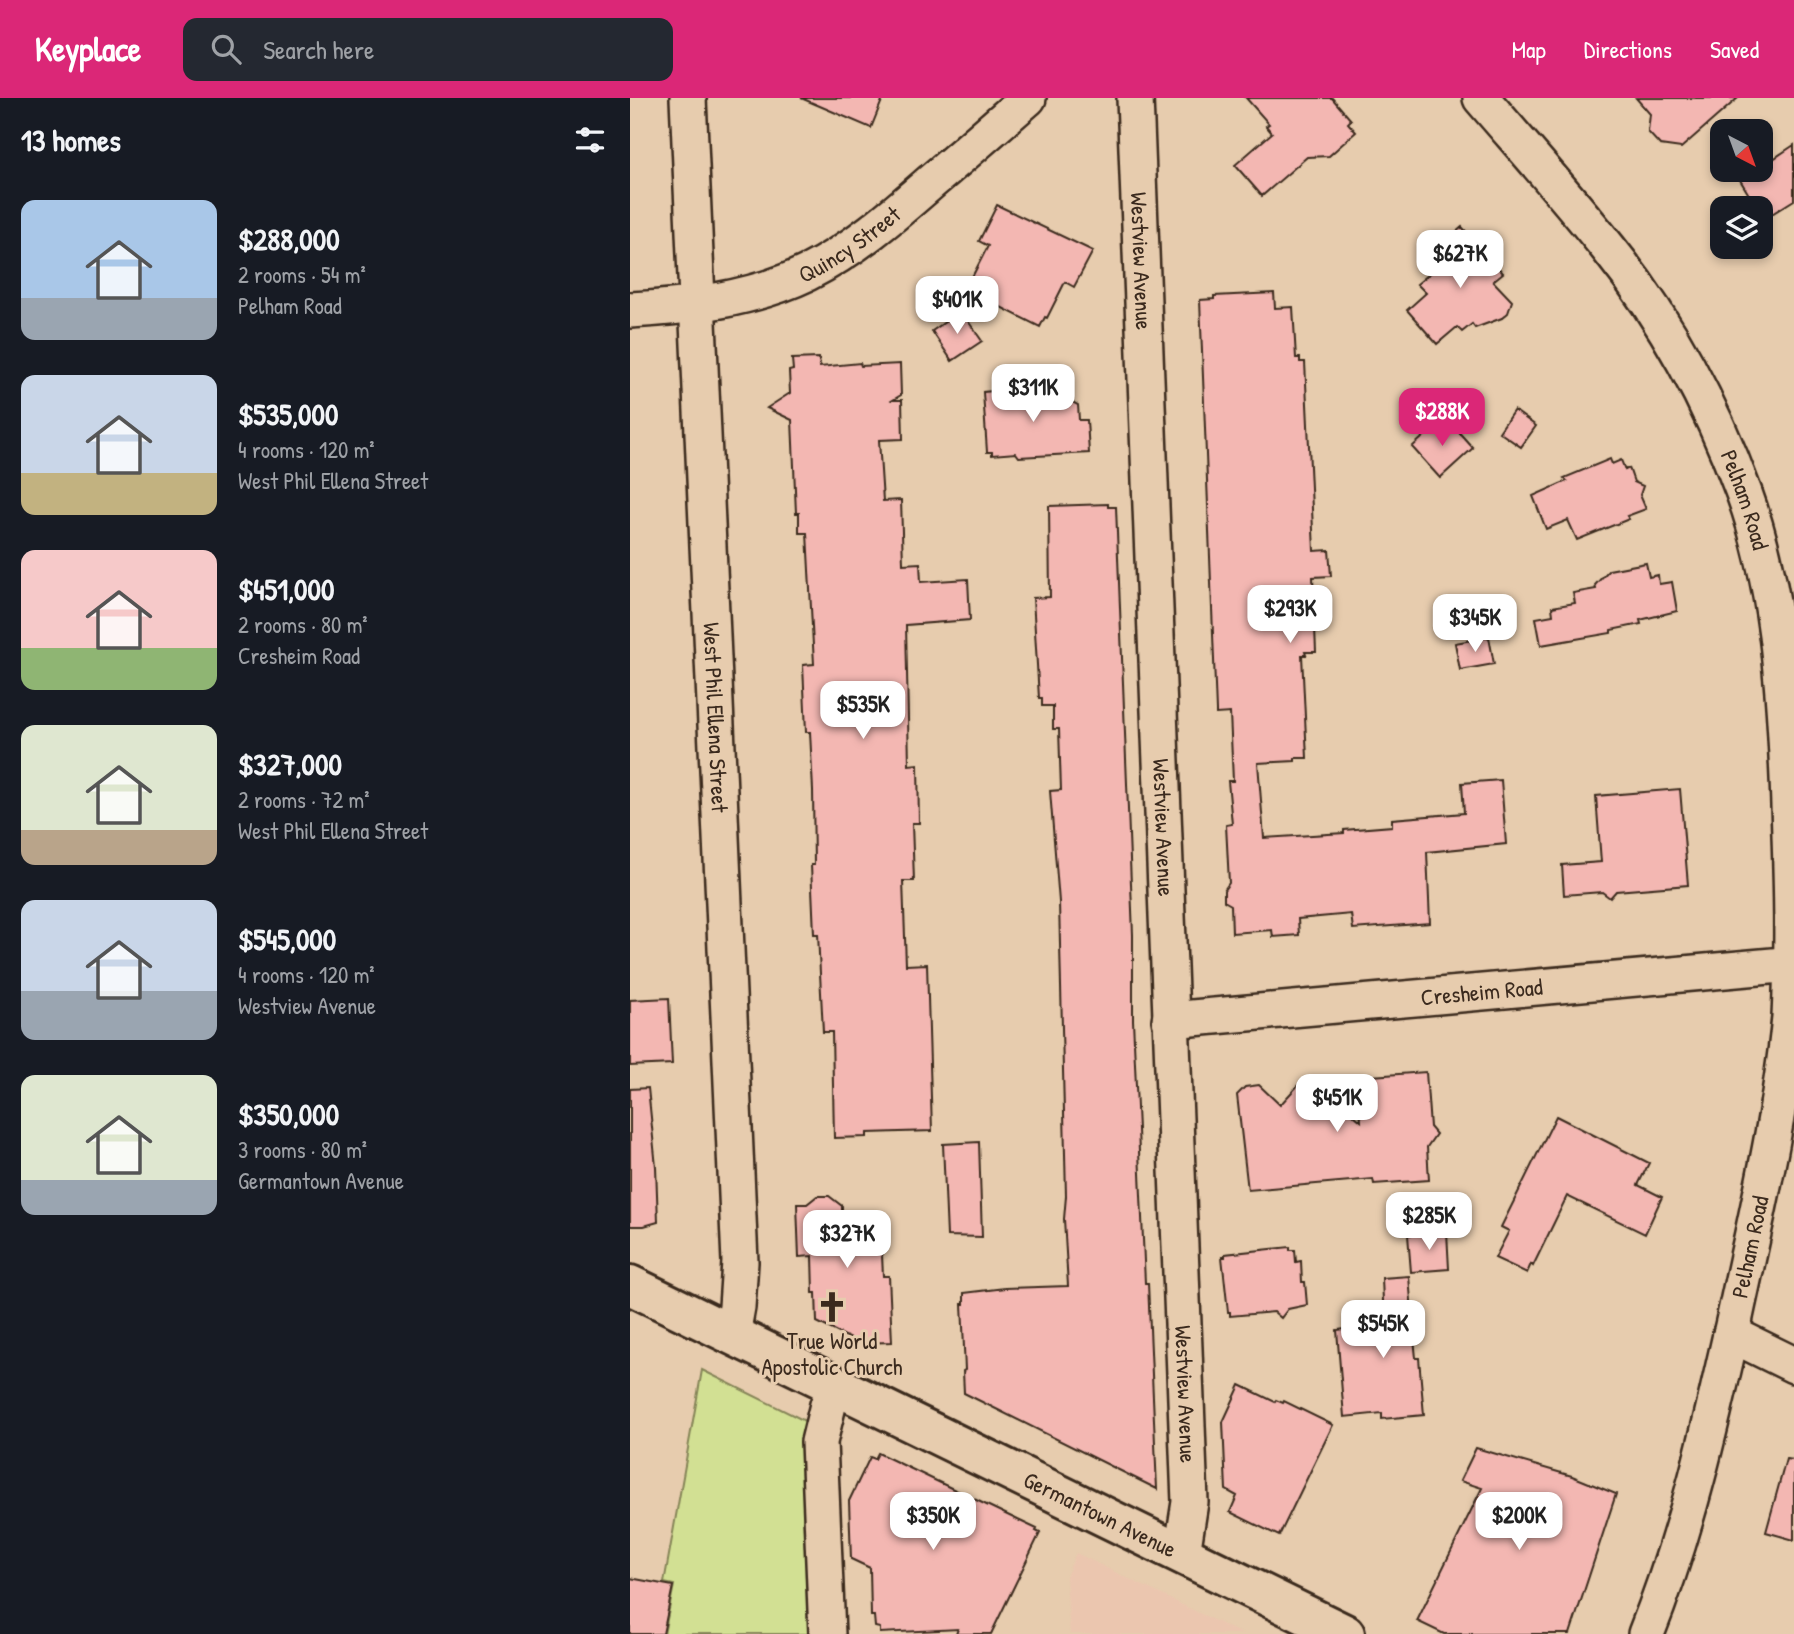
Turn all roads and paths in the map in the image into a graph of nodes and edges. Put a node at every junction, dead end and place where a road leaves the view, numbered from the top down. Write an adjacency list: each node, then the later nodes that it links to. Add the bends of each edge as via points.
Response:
1 (688, 98): 5 (street, West Phil Ellena Street)
2 (1028, 98): 5 (street, Quincy Street, via 900,209 837,256 770,287)
3 (1135, 98): 8 (street, Westview Avenue)
4 (1481, 98): 7 (street, Pelham Road, via 1610,250 1653,310 1705,402 1745,496 1779,649)
5 (698, 303): 6 (street, Quincy Street); 11 (street, West Phil Ellena Street, via 740,1262)
6 (630, 310)
7 (1794, 964): 8 (street, Cresheim Road); 10 (street, Pelham Road, via 1777,1105)
8 (1170, 1020): 14 (street, Westview Avenue, via 1191,1502)
9 (630, 1285): 11 (main road, Germantown Avenue)
10 (1731, 1334): 12 (street); 17 (street, Pelham Road, via 1682,1532)
11 (732, 1335): 13 (main road, Germantown Avenue)
12 (1794, 1365)
13 (835, 1385): 14 (main road, Germantown Avenue); 15 (street, via 819,1442)
14 (1182, 1554): 16 (main road, Germantown Avenue)
15 (827, 1634)
16 (1345, 1634)
17 (1646, 1634)

